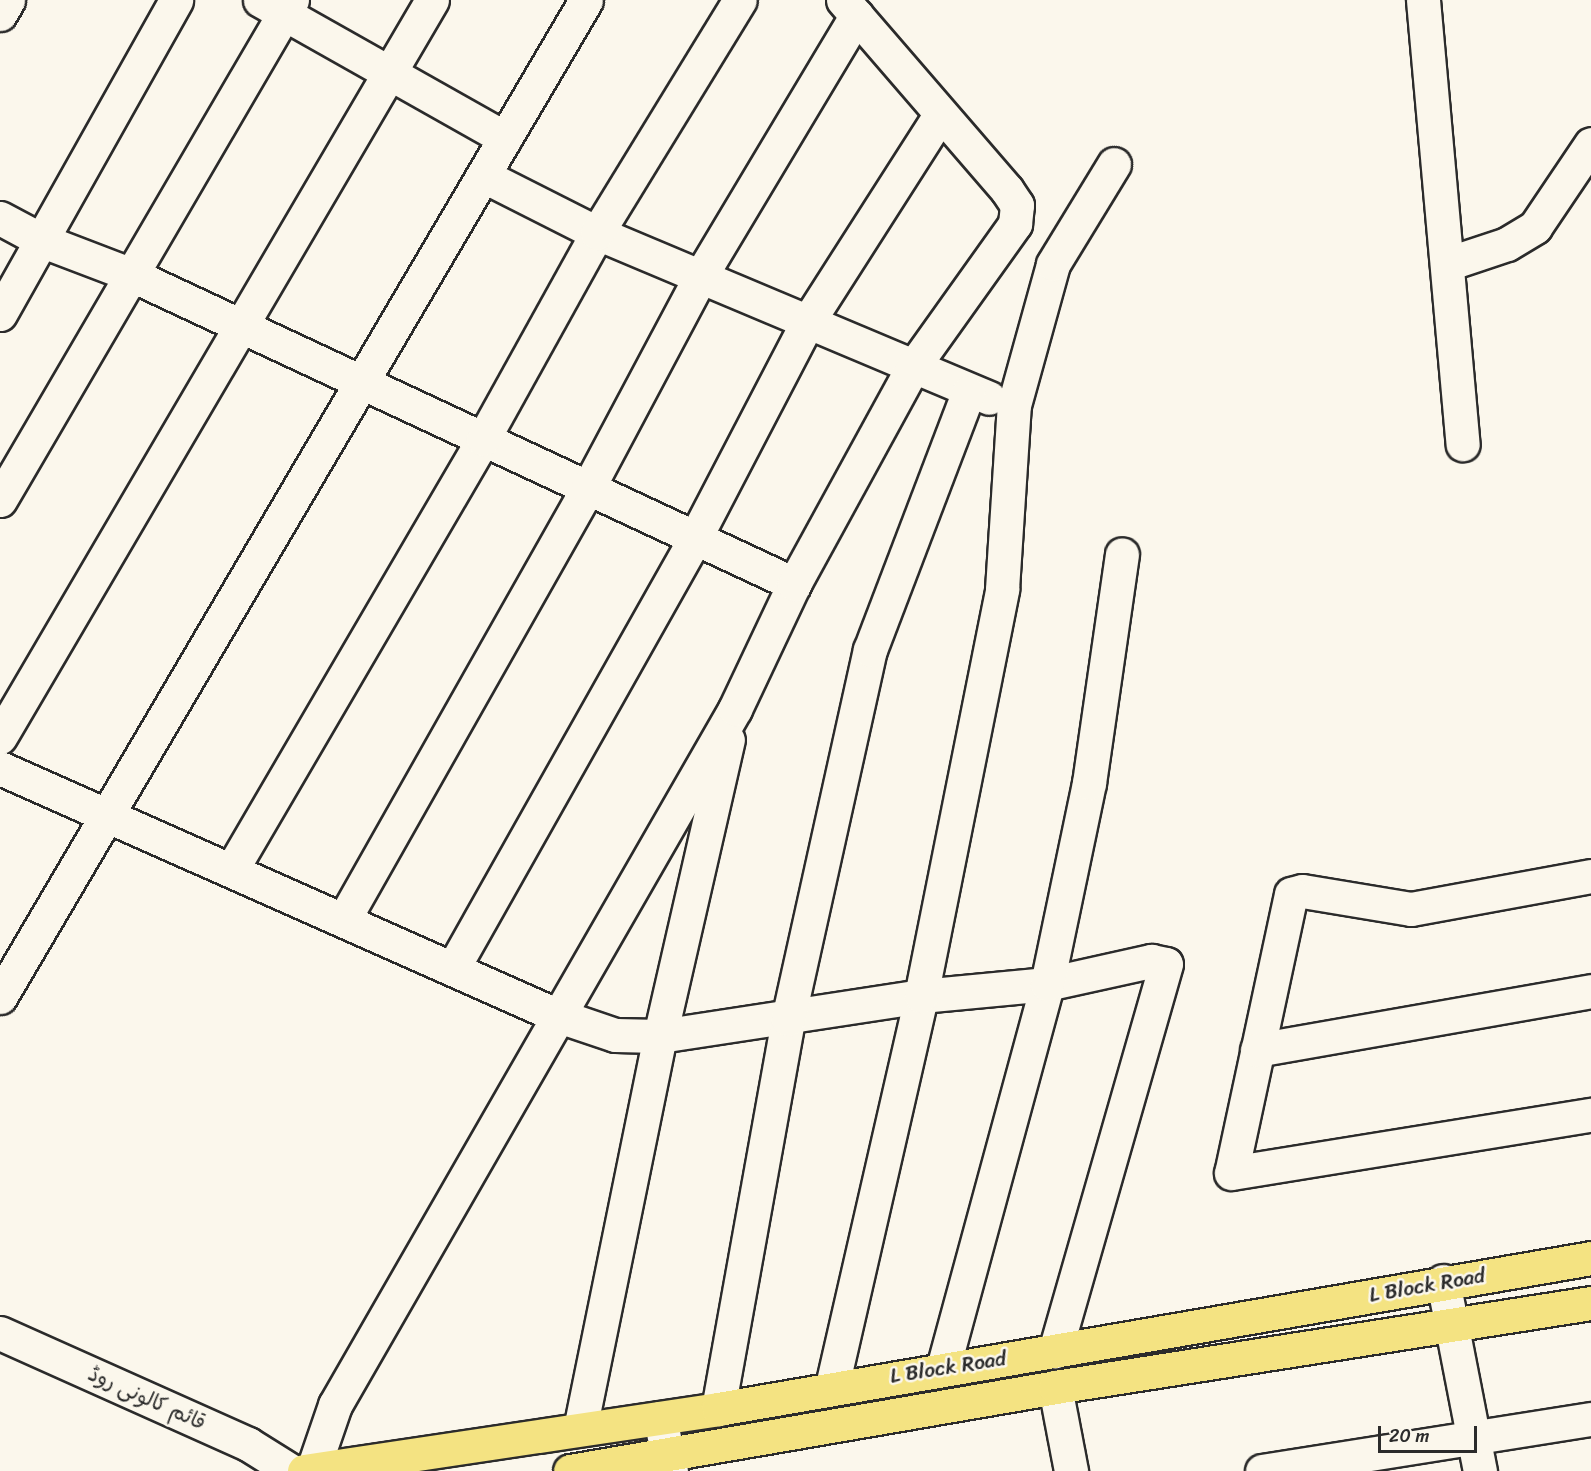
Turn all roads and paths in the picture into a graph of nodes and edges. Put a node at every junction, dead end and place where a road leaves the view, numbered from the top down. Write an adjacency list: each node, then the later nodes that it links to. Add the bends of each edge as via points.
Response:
1 (8, 0): 9 (street)
2 (176, 0): 18 (street)
3 (432, 0): 10 (street)
4 (586, 0): 12 (street)
5 (740, 0): 17 (street)
6 (1423, 0): 19 (street)
7 (279, 4): 10 (street); 20 (street)
8 (850, 7): 11 (street); 21 (street)
9 (0, 14)
10 (390, 72): 12 (street); 24 (street)
11 (940, 115): 23 (street); 25 (street, via 1007,190 1017,205 1016,224)
12 (505, 138): 15 (street)
13 (1591, 144): 19 (street, via 1535,227 1507,244)
14 (1114, 164): 28 (street, via 1053,264)
15 (484, 176): 17 (street); 26 (street)
16 (0, 218): 18 (street)
17 (597, 233): 21 (street); 29 (street)
18 (43, 241): 20 (street); 22 (street)
19 (1447, 264): 30 (street)
20 (132, 275): 24 (street); 32 (street)
21 (700, 277): 23 (street); 31 (street)
22 (0, 314)
23 (807, 323): 25 (street); 33 (street)
24 (241, 326): 26 (street); 37 (street)
25 (913, 367): 27 (street); 35 (street)
26 (363, 383): 29 (street); 39 (street)
27 (968, 393): 28 (street); 49 (street, via 870,650)
28 (1014, 405): 46 (street, via 1002,589)
29 (483, 439): 31 (street); 40 (street)
30 (1463, 444)
31 (588, 488): 33 (street); 42 (street)
32 (0, 500)
33 (695, 538): 35 (street); 43 (street)
34 (1122, 554): 44 (street, via 1089,783)
35 (794, 584): 36 (street)
36 (735, 709): 48 (street); 50 (street)
37 (0, 737)
38 (0, 768): 39 (street)
39 (108, 814): 40 (street); 47 (street)
40 (232, 869): 42 (street)
41 (1591, 876): 51 (street, via 1411,909 1302,891 1291,894)
42 (344, 919): 43 (street)
43 (453, 968): 48 (street)
44 (1047, 984): 46 (street); 58 (street, via 1151,961 1166,963); 59 (street)
45 (1591, 991): 51 (street)
46 (921, 996): 49 (street); 60 (street)
47 (0, 997)
48 (556, 1015): 50 (street, via 615,1035); 68 (street, via 334,1405)
49 (788, 1019): 50 (street); 62 (street)
50 (660, 1036): 65 (street)
51 (1257, 1050): 52 (street, via 1231,1173)
52 (1591, 1115)
53 (1591, 1258): 54 (main road, L Block Road)
54 (1443, 1281): 56 (street); 58 (main road, L Block Road)
55 (1591, 1303): 56 (main road, L Block Road)
56 (1451, 1326): 61 (main road, L Block Road); 66 (street)
57 (0, 1333): 68 (street, قائم کالونی روڈ)
58 (1054, 1351): 59 (main road, L Block Road)
59 (943, 1368): 60 (main road, L Block Road)
60 (832, 1386): 62 (main road, L Block Road)
61 (1055, 1387): 67 (main road, L Block Road); 70 (street)
62 (718, 1409): 63 (main road, L Block Road)
63 (660, 1418): 65 (main road, L Block Road); 67 (street)
64 (1591, 1419): 66 (street)
65 (580, 1429): 68 (main road, L Block Road)
66 (1473, 1437): 71 (street); 72 (street)
67 (669, 1462): 69 (main road, L Block Road)
68 (303, 1470)
69 (570, 1471)
70 (1071, 1471)
71 (1262, 1471)
72 (1480, 1471)

